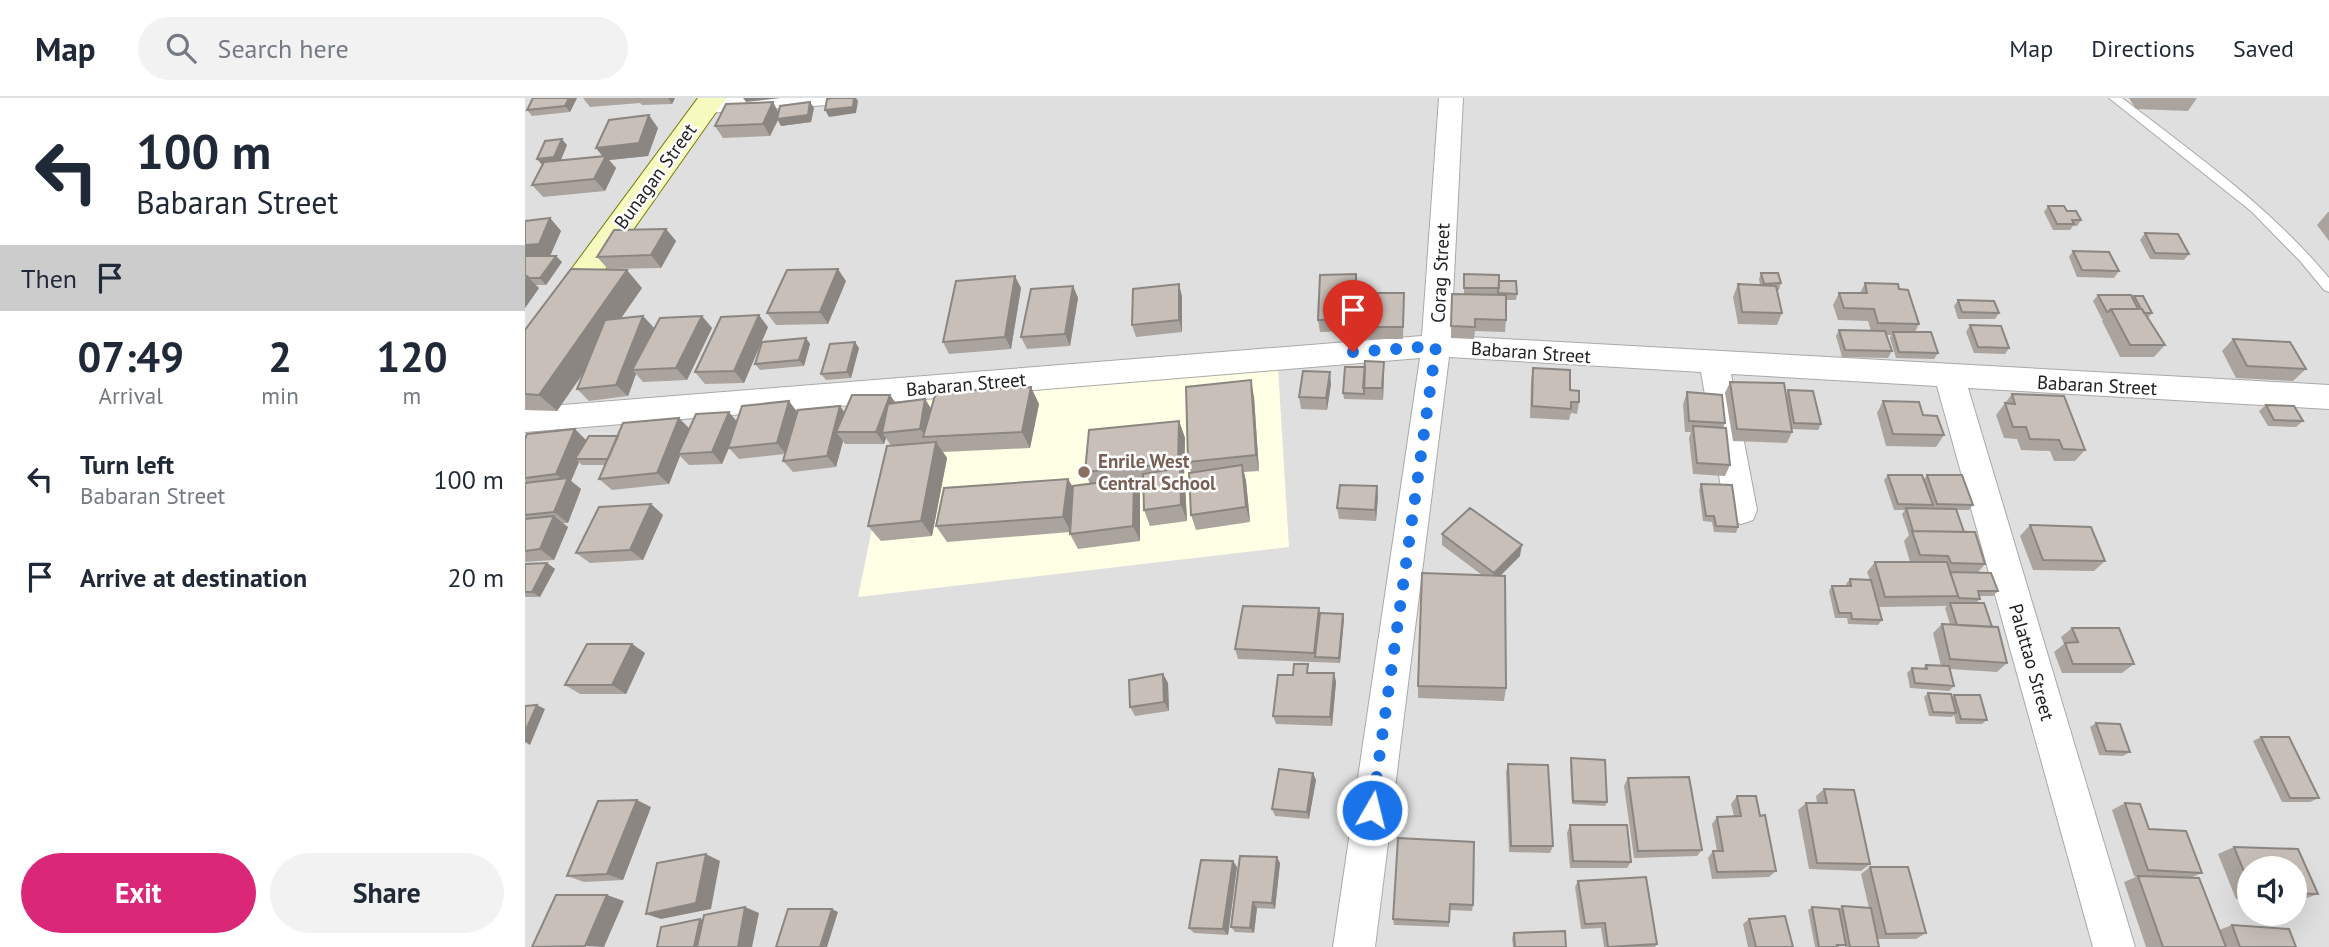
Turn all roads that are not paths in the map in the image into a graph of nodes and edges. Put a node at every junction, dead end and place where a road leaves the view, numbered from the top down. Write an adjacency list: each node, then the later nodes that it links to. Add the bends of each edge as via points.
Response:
1 (827, 98): 4 (street)
2 (1451, 98): 6 (street, Corag Street)
3 (2115, 98): 5 (lane, via 2249,200 2282,230)
4 (709, 102): 7 (main road, Bunagan Street)
5 (2329, 288)
6 (1436, 346): 8 (street, Babaran Street); 11 (street, Babaran Street); 13 (street, Corag Street)
7 (525, 357)
8 (1714, 363): 9 (street, Babaran Street); 12 (street)
9 (1950, 377): 10 (street, Babaran Street); 14 (street, Palattao Street)
10 (2329, 397)
11 (537, 429)
12 (1741, 510)
13 (1353, 947)
14 (2114, 947)

